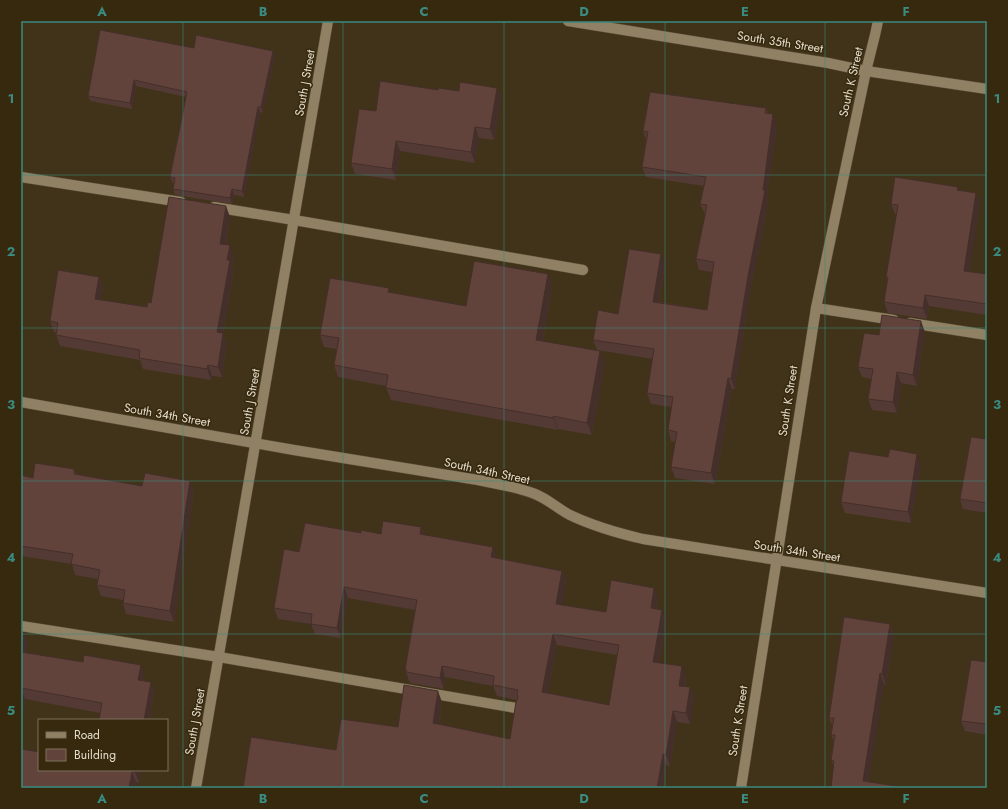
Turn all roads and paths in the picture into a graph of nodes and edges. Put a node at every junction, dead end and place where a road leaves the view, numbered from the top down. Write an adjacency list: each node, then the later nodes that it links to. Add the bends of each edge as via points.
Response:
1 (328, 21): 10 (street, South J Street)
2 (568, 21): 4 (street, South 35th Street)
3 (878, 21): 5 (street, South K Street)
4 (613, 24): 5 (street, South 35th Street)
5 (866, 71): 6 (street, South 35th Street); 12 (street, South K Street)
6 (987, 89)
7 (21, 177): 8 (street)
8 (190, 203)
9 (205, 206): 10 (street)
10 (294, 220): 11 (street); 15 (street, South J Street)
11 (583, 270)
12 (816, 308): 13 (street); 16 (street, South K Street)
13 (987, 335)
14 (21, 402): 15 (street, South 34th Street)
15 (256, 443): 16 (street, South 34th Street, via 504,485 537,495 560,510 620,534); 19 (street, South J Street)
16 (777, 560): 17 (street, South 34th Street); 22 (street, South K Street)
17 (987, 593)
18 (21, 626): 19 (street)
19 (219, 657): 20 (street); 21 (street, South J Street)
20 (516, 708)
21 (196, 788)
22 (741, 788)

